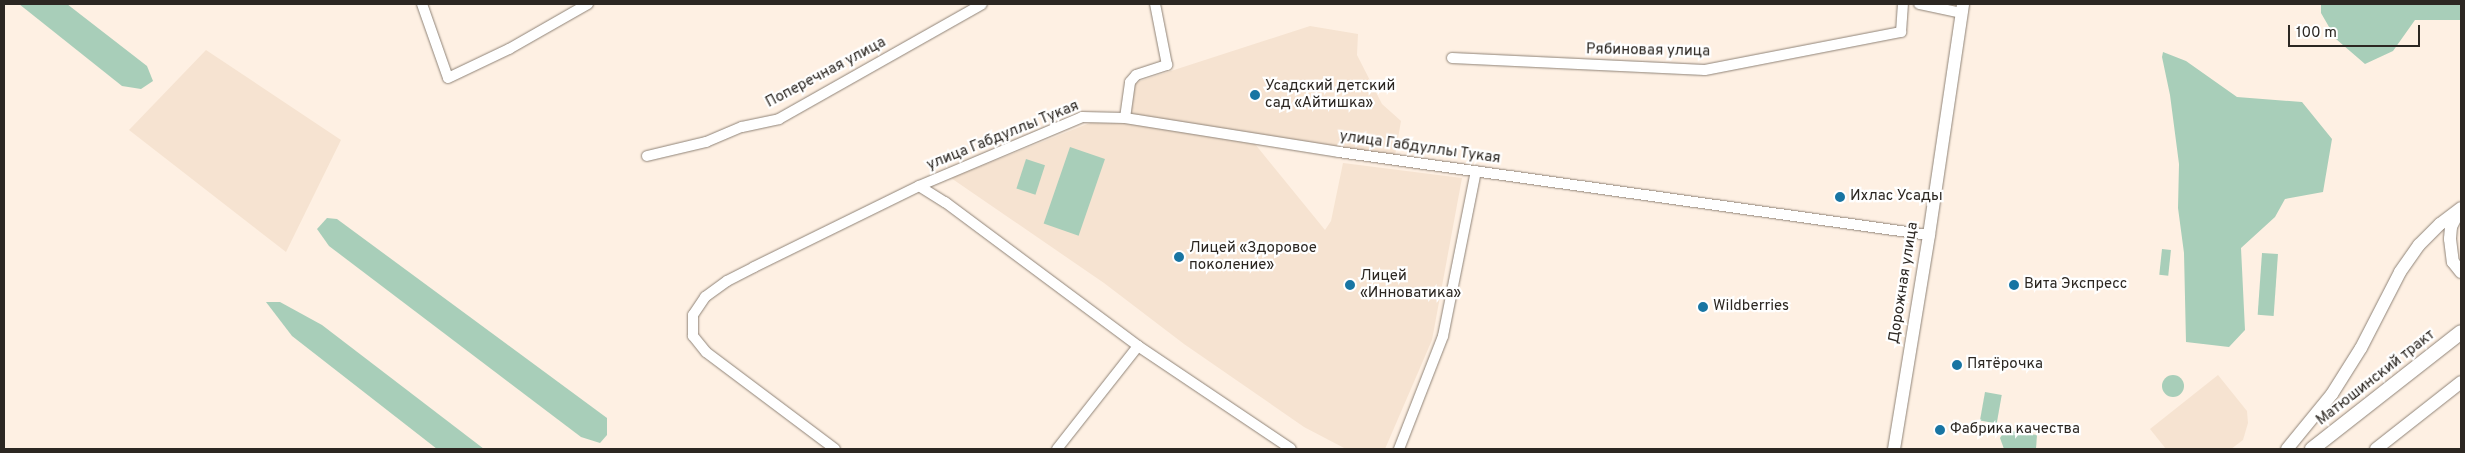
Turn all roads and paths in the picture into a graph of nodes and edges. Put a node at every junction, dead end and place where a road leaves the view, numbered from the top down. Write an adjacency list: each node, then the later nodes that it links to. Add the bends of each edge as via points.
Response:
1 (422, 4): 2 (street, via 448,78 509,49)
2 (588, 4)
3 (982, 4): 10 (street, Поперечная улица, via 779,119)
4 (1155, 4): 9 (street, via 1167,65 1136,75 1130,82)
5 (1903, 4): 8 (street, Рябиновая улица, via 1901,32 1705,70)
6 (1918, 4): 7 (street)
7 (1962, 9): 14 (street, Дорожная улица)
8 (1452, 58)
9 (1125, 118): 11 (street, улица Габдуллы Тукая); 12 (street, улица Габдуллы Тукая, via 1082,117)
10 (648, 156)
11 (1476, 171): 14 (street, улица Габдуллы Тукая); 22 (street, via 1443,336)
12 (919, 186): 17 (street); 19 (street, улица Габдуллы Тукая, via 728,280 705,297 693,315 693,336 706,352)
13 (2461, 208): 15 (street, via 2450,239 2453,262); 24 (street, via 2419,245 2400,272 2361,348 2332,394)
14 (1929, 235): 23 (street, Дорожная улица)
15 (2461, 272)
16 (2461, 332): 25 (main road, Матюшинский тракт)
17 (1138, 346): 20 (street); 21 (street)
18 (2461, 382): 26 (street)
19 (835, 449)
20 (1057, 449)
21 (1291, 449)
22 (1398, 449)
23 (1894, 449)
24 (2287, 449)
25 (2312, 449)
26 (2376, 449)

